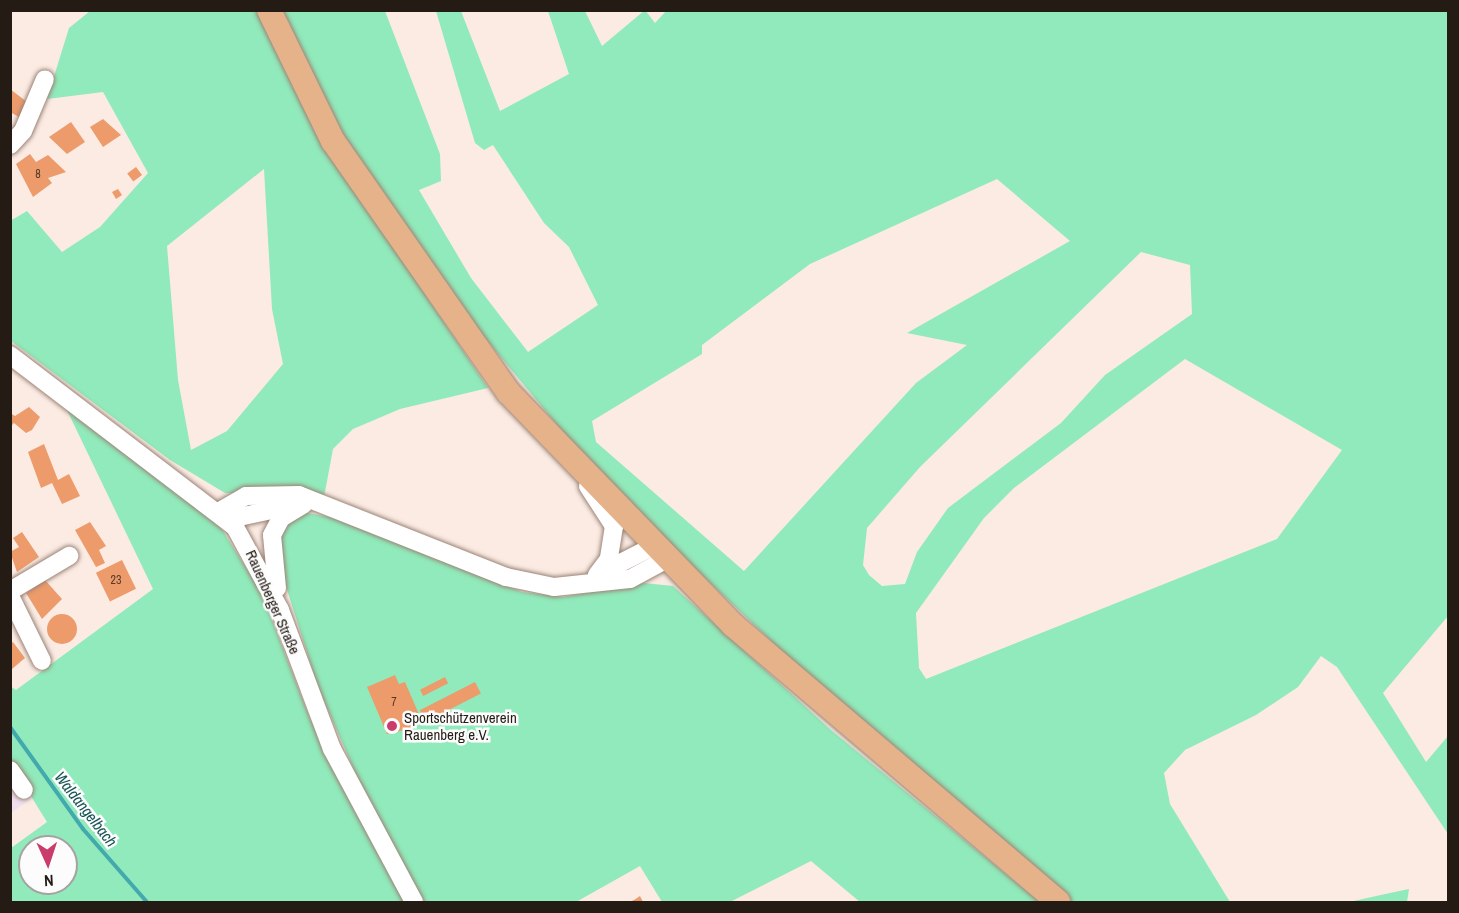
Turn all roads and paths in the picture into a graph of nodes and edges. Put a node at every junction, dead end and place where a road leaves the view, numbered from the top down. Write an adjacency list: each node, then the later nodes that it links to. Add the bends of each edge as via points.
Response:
1 (269, 10): 5 (main road, via 333,141 475,345)
2 (45, 79): 3 (street, via 23,131)
3 (10, 145)
4 (10, 355): 7 (street, Rauenberger Straße)
5 (579, 468): 8 (main road); 10 (street, via 614,526 609,559)
6 (309, 503): 7 (street, via 299,495 258,494); 11 (street, via 506,578); 14 (street, via 281,518 272,535)
7 (220, 511): 14 (street, Rauenberger Straße, via 259,563)
8 (660, 553): 10 (street); 11 (street, via 630,579); 19 (main road, via 756,646)
9 (69, 556): 12 (street)
10 (597, 575): 11 (street)
11 (554, 587)
12 (10, 591)
13 (10, 596): 15 (street)
14 (280, 610): 18 (street, Rauenberger Straße, via 332,750)
15 (42, 661)
16 (10, 770): 17 (street)
17 (24, 790)
18 (414, 903)
19 (1058, 903)

